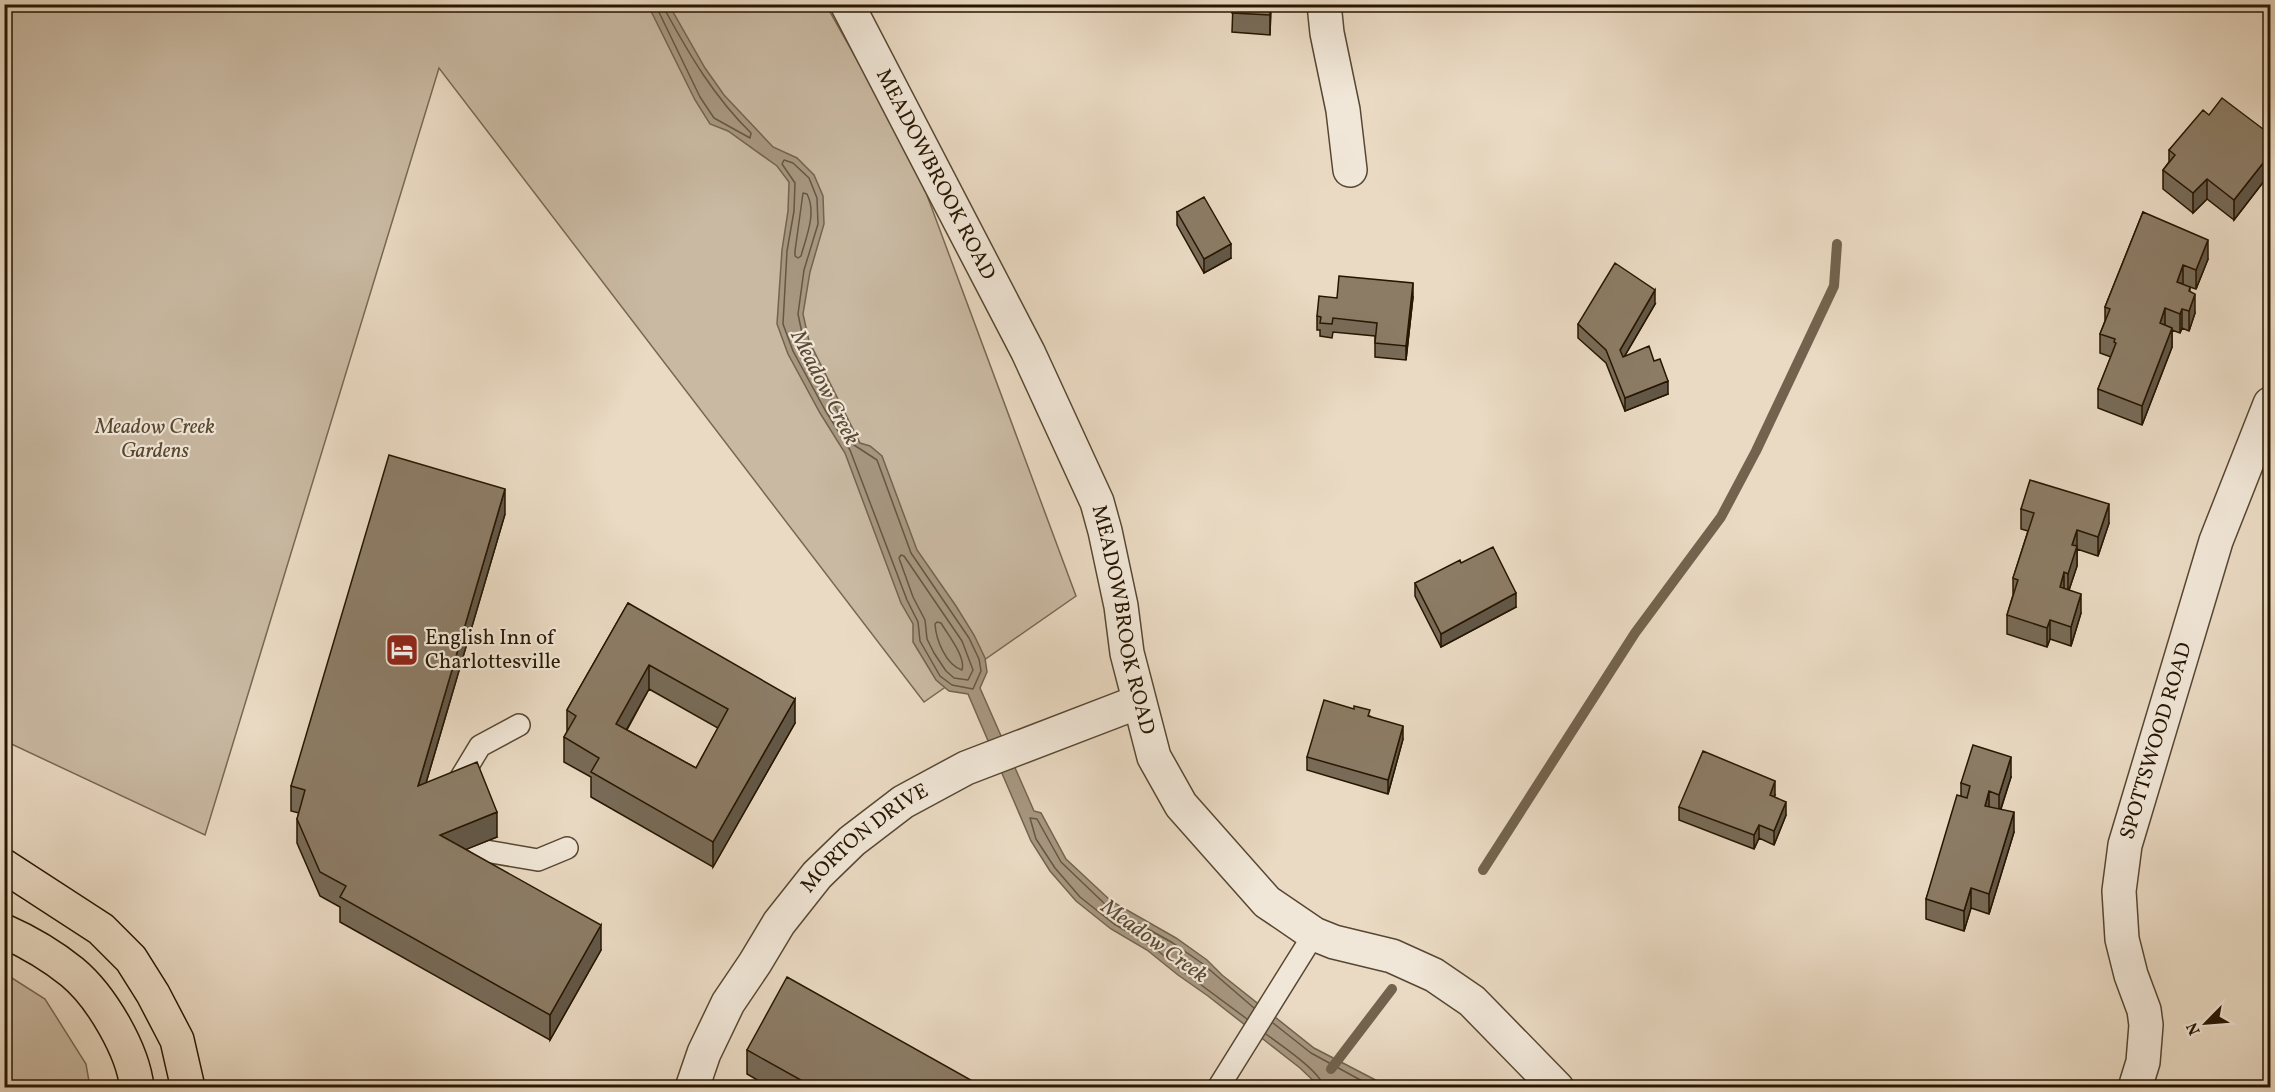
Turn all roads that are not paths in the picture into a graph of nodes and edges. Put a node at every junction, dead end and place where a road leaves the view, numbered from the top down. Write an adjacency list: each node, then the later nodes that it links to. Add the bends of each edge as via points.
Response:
1 (847, 4): 5 (street, MEADOWBROOK ROAD, via 1028,352 1097,502)
2 (1324, 4): 3 (street)
3 (1350, 170)
4 (2271, 404): 18 (street, SPOTTSWOOD ROAD, via 2216,541 2125,845 2119,891 2122,939 2146,1025 2143,1062)
5 (1138, 702): 12 (street, MEADOWBROOK ROAD, via 1154,757 1181,805 1267,902); 15 (street, MORTON DRIVE, via 966,768 903,802 852,841 817,875 779,923 728,1003)
6 (519, 725): 7 (lane, via 480,746)
7 (448, 799)
8 (468, 848): 9 (lane, via 538,860)
9 (567, 848)
10 (4, 866): 14 (highway, via 101,929 131,959 177,1040)
11 (4, 931): 13 (highway, via 36,946 74,973 103,1008 124,1044)
12 (1314, 934): 16 (lane); 17 (street, MEADOWBROOK ROAD, via 1392,956 1434,975 1472,1001)
13 (137, 1088)
14 (188, 1088)
15 (692, 1088)
16 (1218, 1088)
17 (1557, 1088)
18 (2135, 1088)

